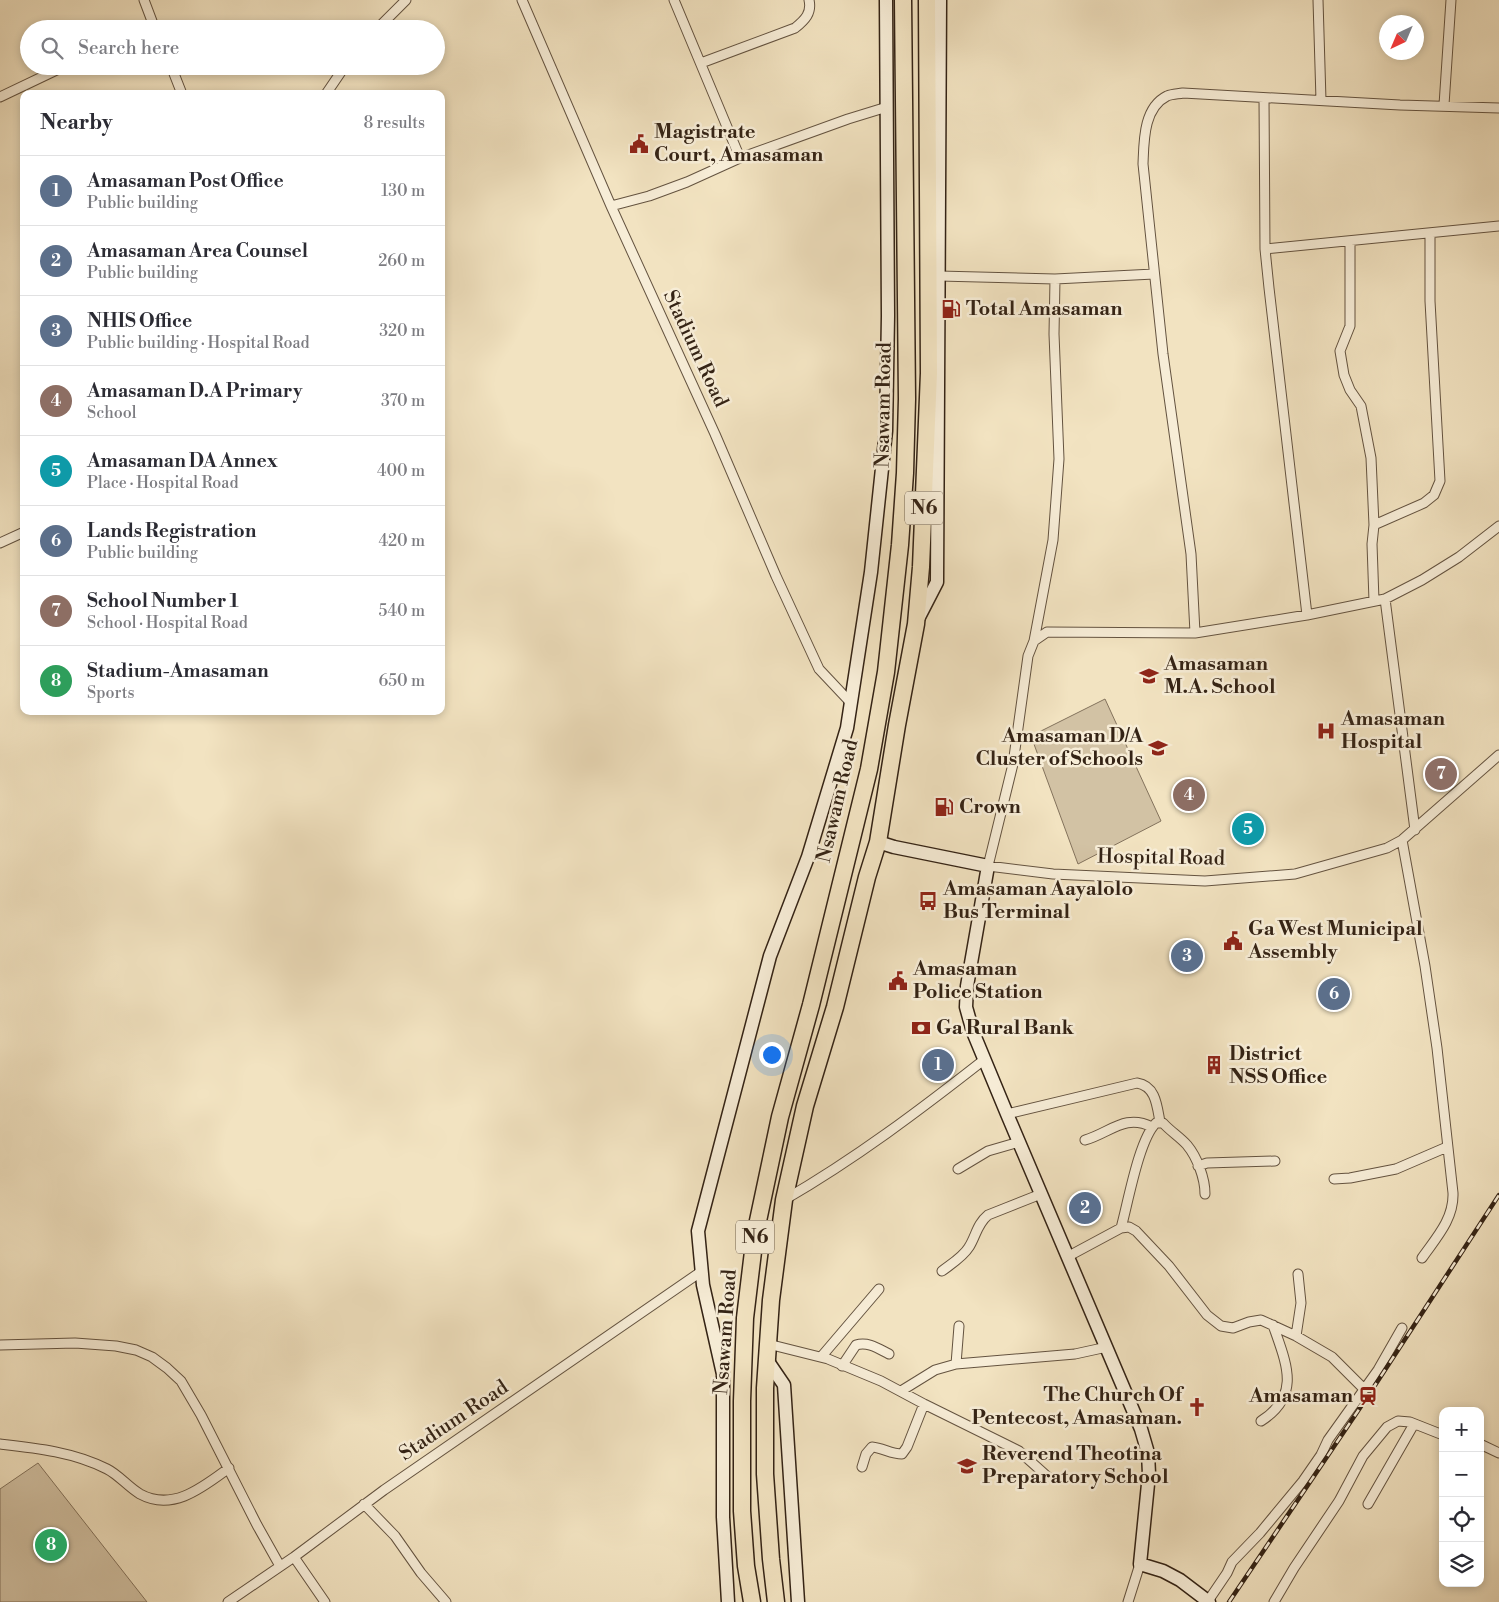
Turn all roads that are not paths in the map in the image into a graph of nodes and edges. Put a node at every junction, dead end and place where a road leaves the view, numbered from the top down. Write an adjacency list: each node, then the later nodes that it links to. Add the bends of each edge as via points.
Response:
1 (144, 0): 12 (street)
2 (406, 0): 13 (street)
3 (522, 0): 27 (street, Stadium Road)
4 (674, 0): 14 (street)
5 (809, 0): 14 (street, via 807,18 795,28)
6 (886, 0): 24 (main road)
7 (903, 0): 103 (highway, Nsawam Road / N6, via 907,399 900,545 886,672 868,769 811,1005 780,1117 755,1235 745,1318 742,1401 742,1511)
8 (927, 0): 42 (highway, Nsawam Road / N6, via 929,383)
9 (940, 0): 33 (main road)
10 (1318, 0): 22 (street)
11 (1451, 0): 23 (street)
12 (152, 20)
13 (386, 20)
14 (701, 63): 26 (street)
15 (46, 75): 20 (street)
16 (174, 75): 18 (street)
17 (339, 75): 19 (street)
18 (180, 90)
19 (329, 90)
20 (0, 96)
21 (1264, 98): 22 (street); 31 (street); 32 (street, via 1183,93 1168,96 1156,104 1149,118 1143,164)
22 (1321, 100): 23 (street)
23 (1444, 105): 25 (street)
24 (887, 107): 26 (street); 45 (main road, via 886,431 871,572)
25 (1499, 108)
26 (740, 158): 27 (street, via 687,182)
27 (610, 206): 45 (street, Stadium Road, via 819,669)
28 (1499, 226): 29 (street)
29 (1430, 233): 30 (street); 35 (street, via 1430,302 1440,481 1434,495 1424,502)
30 (1350, 241): 31 (street); 35 (street, via 1350,326 1340,351 1344,375 1361,406 1371,458)
31 (1265, 248): 41 (street)
32 (1154, 274): 34 (street); 43 (street, via 1191,554)
33 (939, 276): 34 (street); 42 (main road, via 937,582)
34 (1055, 279): 44 (street, via 1059,459 1053,540)
35 (1374, 525): 40 (street)
36 (1499, 526): 39 (street, via 1460,557)
37 (20, 534): 38 (street)
38 (0, 544)
39 (1386, 599): 40 (street); 47 (street)
40 (1374, 601): 41 (street)
41 (1307, 615): 43 (street)
42 (916, 624): 49 (highway, Nsawam Road / N6)
43 (1195, 633): 44 (street, via 1047,632)
44 (1034, 641): 50 (street, via 1028,656 1013,764)
45 (851, 703): 67 (main road, via 847,728 808,857 770,956 728,1115 698,1231)
46 (1499, 755): 47 (street, Hospital Road)
47 (1415, 830): 48 (street, Hospital Road)
48 (1402, 840): 50 (street, Hospital Road, via 1387,848 1296,874 1205,881 1053,874); 56 (street, via 1438,1048)
49 (878, 842): 50 (main road, Hospital Road); 63 (highway, Nsawam Road / N6, via 835,1007 805,1106)
50 (988, 866): 51 (main road, via 966,1007)
51 (985, 1059): 52 (main road); 63 (street, via 905,1122 823,1178)
52 (1007, 1114): 53 (street, via 1137,1083 1147,1086 1153,1094); 55 (main road)
53 (1156, 1124): 54 (street, via 1121,1123); 58 (street, via 1163,1123 1187,1146); 64 (street, via 1142,1150)
54 (1085, 1140)
55 (1019, 1142): 59 (street, via 988,1152); 61 (main road)
56 (1447, 1147): 60 (street, via 1396,1169); 66 (street, via 1453,1204 1441,1231)
57 (1275, 1161): 58 (street)
58 (1198, 1166): 62 (street)
59 (958, 1169)
60 (1334, 1179)
61 (1041, 1194): 65 (main road); 68 (street, via 988,1215 982,1220 969,1248)
62 (1205, 1194)
63 (784, 1200): 77 (highway, Nsawam Road / N6, via 770,1300)
64 (1122, 1228): 65 (street); 71 (street, via 1136,1231 1207,1316 1221,1326 1233,1328 1262,1320)
65 (1067, 1257): 76 (main road)
66 (1422, 1258)
67 (702, 1271): 94 (street, Stadium Road); 102 (main road, via 723,1374 723,1517)
68 (942, 1271)
69 (1298, 1274): 74 (street, via 1301,1303)
70 (879, 1289): 79 (street)
71 (1273, 1325): 74 (street); 85 (street, via 1287,1367 1287,1386 1282,1403)
72 (959, 1326): 80 (street)
73 (1402, 1328): 82 (street)
74 (1296, 1336): 82 (street, via 1332,1357)
75 (0, 1346): 92 (street, via 75,1343 116,1346 152,1357 181,1381)
76 (1107, 1346): 80 (street, via 1075,1354); 97 (main road, via 1148,1453 1149,1474)
77 (767, 1352): 79 (street); 104 (highway, Nsawam Road / N6, via 765,1474); 105 (main road, via 784,1385)
78 (889, 1354): 81 (street, via 867,1344 859,1344)
79 (821, 1357): 81 (street)
80 (956, 1364): 83 (street, via 935,1370)
81 (842, 1366): 83 (street)
82 (1364, 1389): 107 (street, via 1303,1481 1232,1562)
83 (901, 1391): 84 (street)
84 (924, 1404): 91 (street, via 902,1454 872,1447); 93 (street, via 1019,1451)
85 (1261, 1421)
86 (1414, 1424): 87 (street); 95 (street); 108 (street, via 1398,1421 1387,1427 1363,1456)
87 (1439, 1433)
88 (0, 1444): 92 (street, via 41,1448 74,1456 108,1469 139,1494 165,1501 179,1499)
89 (1484, 1446): 90 (street)
90 (1499, 1453)
91 (862, 1467)
92 (229, 1468): 98 (street)
93 (1048, 1477)
94 (364, 1504): 96 (street, Stadium Road); 101 (street, via 395,1536)
95 (1368, 1504)
96 (294, 1557): 98 (street, Stadium Road); 100 (street)
97 (1140, 1564): 106 (street); 107 (main road, via 1163,1570)
98 (280, 1566): 99 (street, Stadium Road)
99 (228, 1602)
100 (325, 1602)
101 (446, 1602)
102 (728, 1602)
103 (752, 1602)
104 (776, 1602)
105 (798, 1602)
106 (1128, 1602)
107 (1208, 1602)
108 (1274, 1602)

